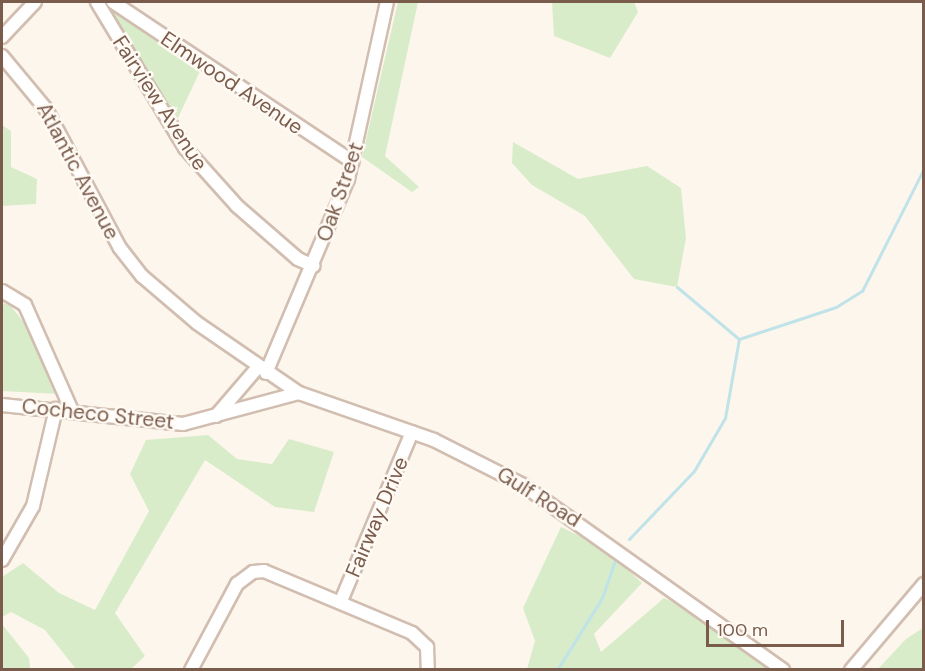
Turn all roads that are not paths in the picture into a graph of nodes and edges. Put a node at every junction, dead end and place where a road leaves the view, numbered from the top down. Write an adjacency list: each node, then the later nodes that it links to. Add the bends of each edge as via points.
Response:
1 (35, 2): 5 (street)
2 (97, 2): 8 (street, Fairview Avenue, via 185,148 251,219 298,259)
3 (113, 2): 7 (street, Elmwood Avenue)
4 (387, 2): 7 (street, Oak Street)
5 (2, 38)
6 (2, 56): 10 (street, Atlantic Avenue, via 46,109 92,202 142,276)
7 (353, 162): 8 (street, Oak Street)
8 (314, 266): 10 (street, Oak Street)
9 (2, 291): 14 (street, via 25,305)
10 (264, 371): 11 (street, Gulf Road); 15 (street, Oak Street)
11 (299, 393): 15 (street, Cocheco Street); 16 (street, Gulf Road)
12 (2, 405): 13 (street, Cocheco Street)
13 (56, 409): 14 (street, Cocheco Street); 17 (street, via 33,506)
14 (72, 411): 15 (street, Cocheco Street, via 165,423)
15 (216, 416)
16 (412, 432): 19 (street, Fairway Drive); 22 (street, Gulf Road, via 523,485)
17 (2, 560)
18 (924, 584): 23 (street)
19 (341, 601): 20 (street, Fairway Drive, via 274,574 253,572 231,593); 21 (street, Fairway Drive, via 421,639 430,657)
20 (191, 669)
21 (428, 669)
22 (783, 669)
23 (851, 669)

